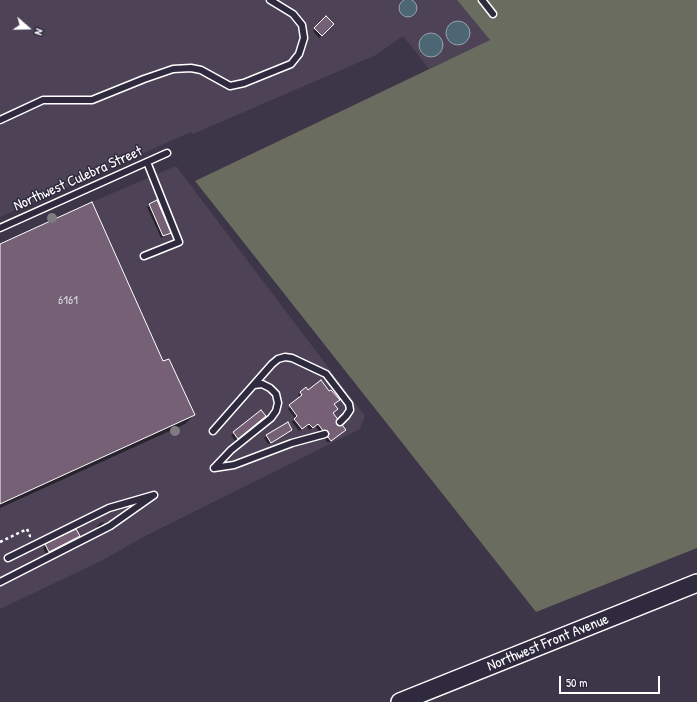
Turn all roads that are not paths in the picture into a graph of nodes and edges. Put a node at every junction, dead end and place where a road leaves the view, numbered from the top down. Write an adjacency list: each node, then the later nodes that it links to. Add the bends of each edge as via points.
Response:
1 (270, 0): 4 (lane, via 293,14 302,24 304,38 299,54 291,64 230,86 201,70 173,68 92,100 43,100)
2 (482, 0): 3 (lane)
3 (493, 14)
4 (0, 120)
5 (167, 153): 6 (lane, Northwest Culebra Street)
6 (147, 162): 7 (lane, Northwest Culebra Street); 8 (lane, via 179,242)
7 (0, 228)
8 (144, 256)
9 (254, 385): 10 (lane, via 278,359 292,358 326,374 346,399 350,410); 11 (lane); 12 (lane, via 262,384 276,394 276,411 214,468 234,465 292,443)
10 (340, 422)
11 (213, 431)
12 (325, 434)
13 (8, 558): 14 (lane, via 109,508 154,495 110,526)
14 (0, 582)
15 (697, 583): 16 (street, Northwest Front Avenue)
16 (400, 702)

